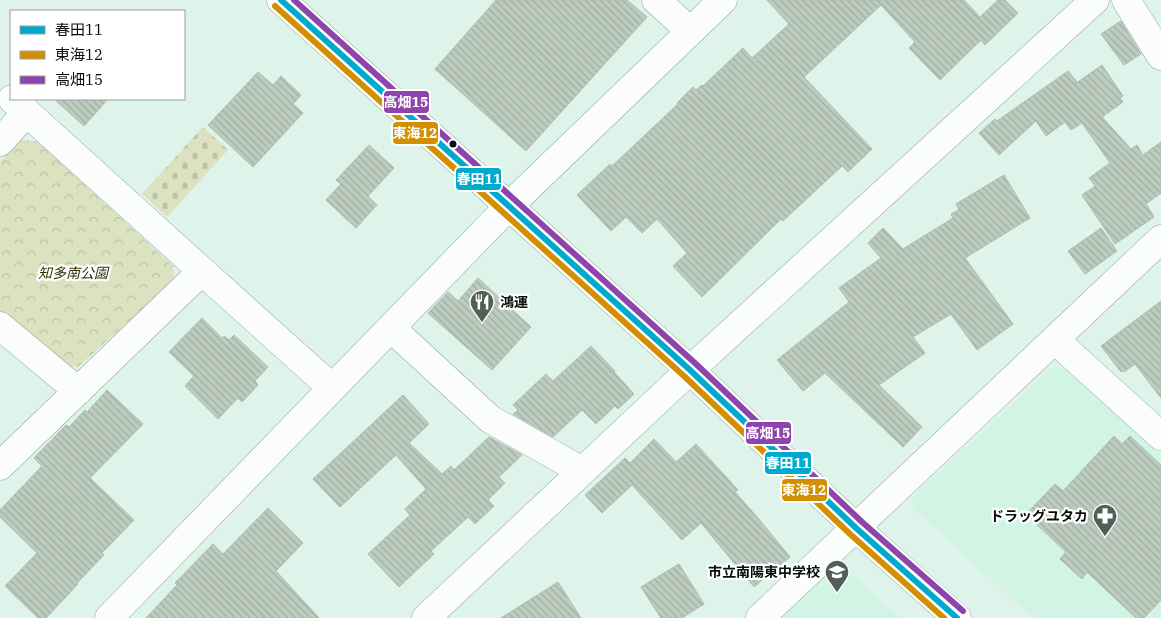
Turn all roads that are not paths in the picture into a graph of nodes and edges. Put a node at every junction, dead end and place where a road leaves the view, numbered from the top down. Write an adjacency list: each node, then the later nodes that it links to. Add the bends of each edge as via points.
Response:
1 (280, 0): 12 (street)
2 (656, 0): 6 (street)
3 (724, 0): 6 (street)
4 (1095, 0): 18 (street)
5 (1126, 0): 7 (street)
6 (690, 31): 12 (street)
7 (1161, 56)
8 (0, 88): 9 (street)
9 (10, 97)
10 (17, 103): 11 (street); 14 (street)
11 (0, 142)
12 (509, 206): 16 (street); 18 (street)
13 (1161, 239): 17 (street)
14 (202, 271): 19 (street); 20 (street)
15 (0, 326): 20 (street)
16 (390, 328): 19 (street); 23 (street, via 490,419)
17 (1055, 340): 21 (street); 24 (street)
18 (690, 370): 23 (street); 24 (street)
19 (332, 388): 25 (street)
20 (78, 391): 22 (street)
21 (1161, 436)
22 (0, 466)
23 (582, 471): 26 (street)
24 (856, 528): 27 (street); 28 (street)
25 (109, 618)
26 (426, 618)
27 (760, 618)
28 (957, 618)

